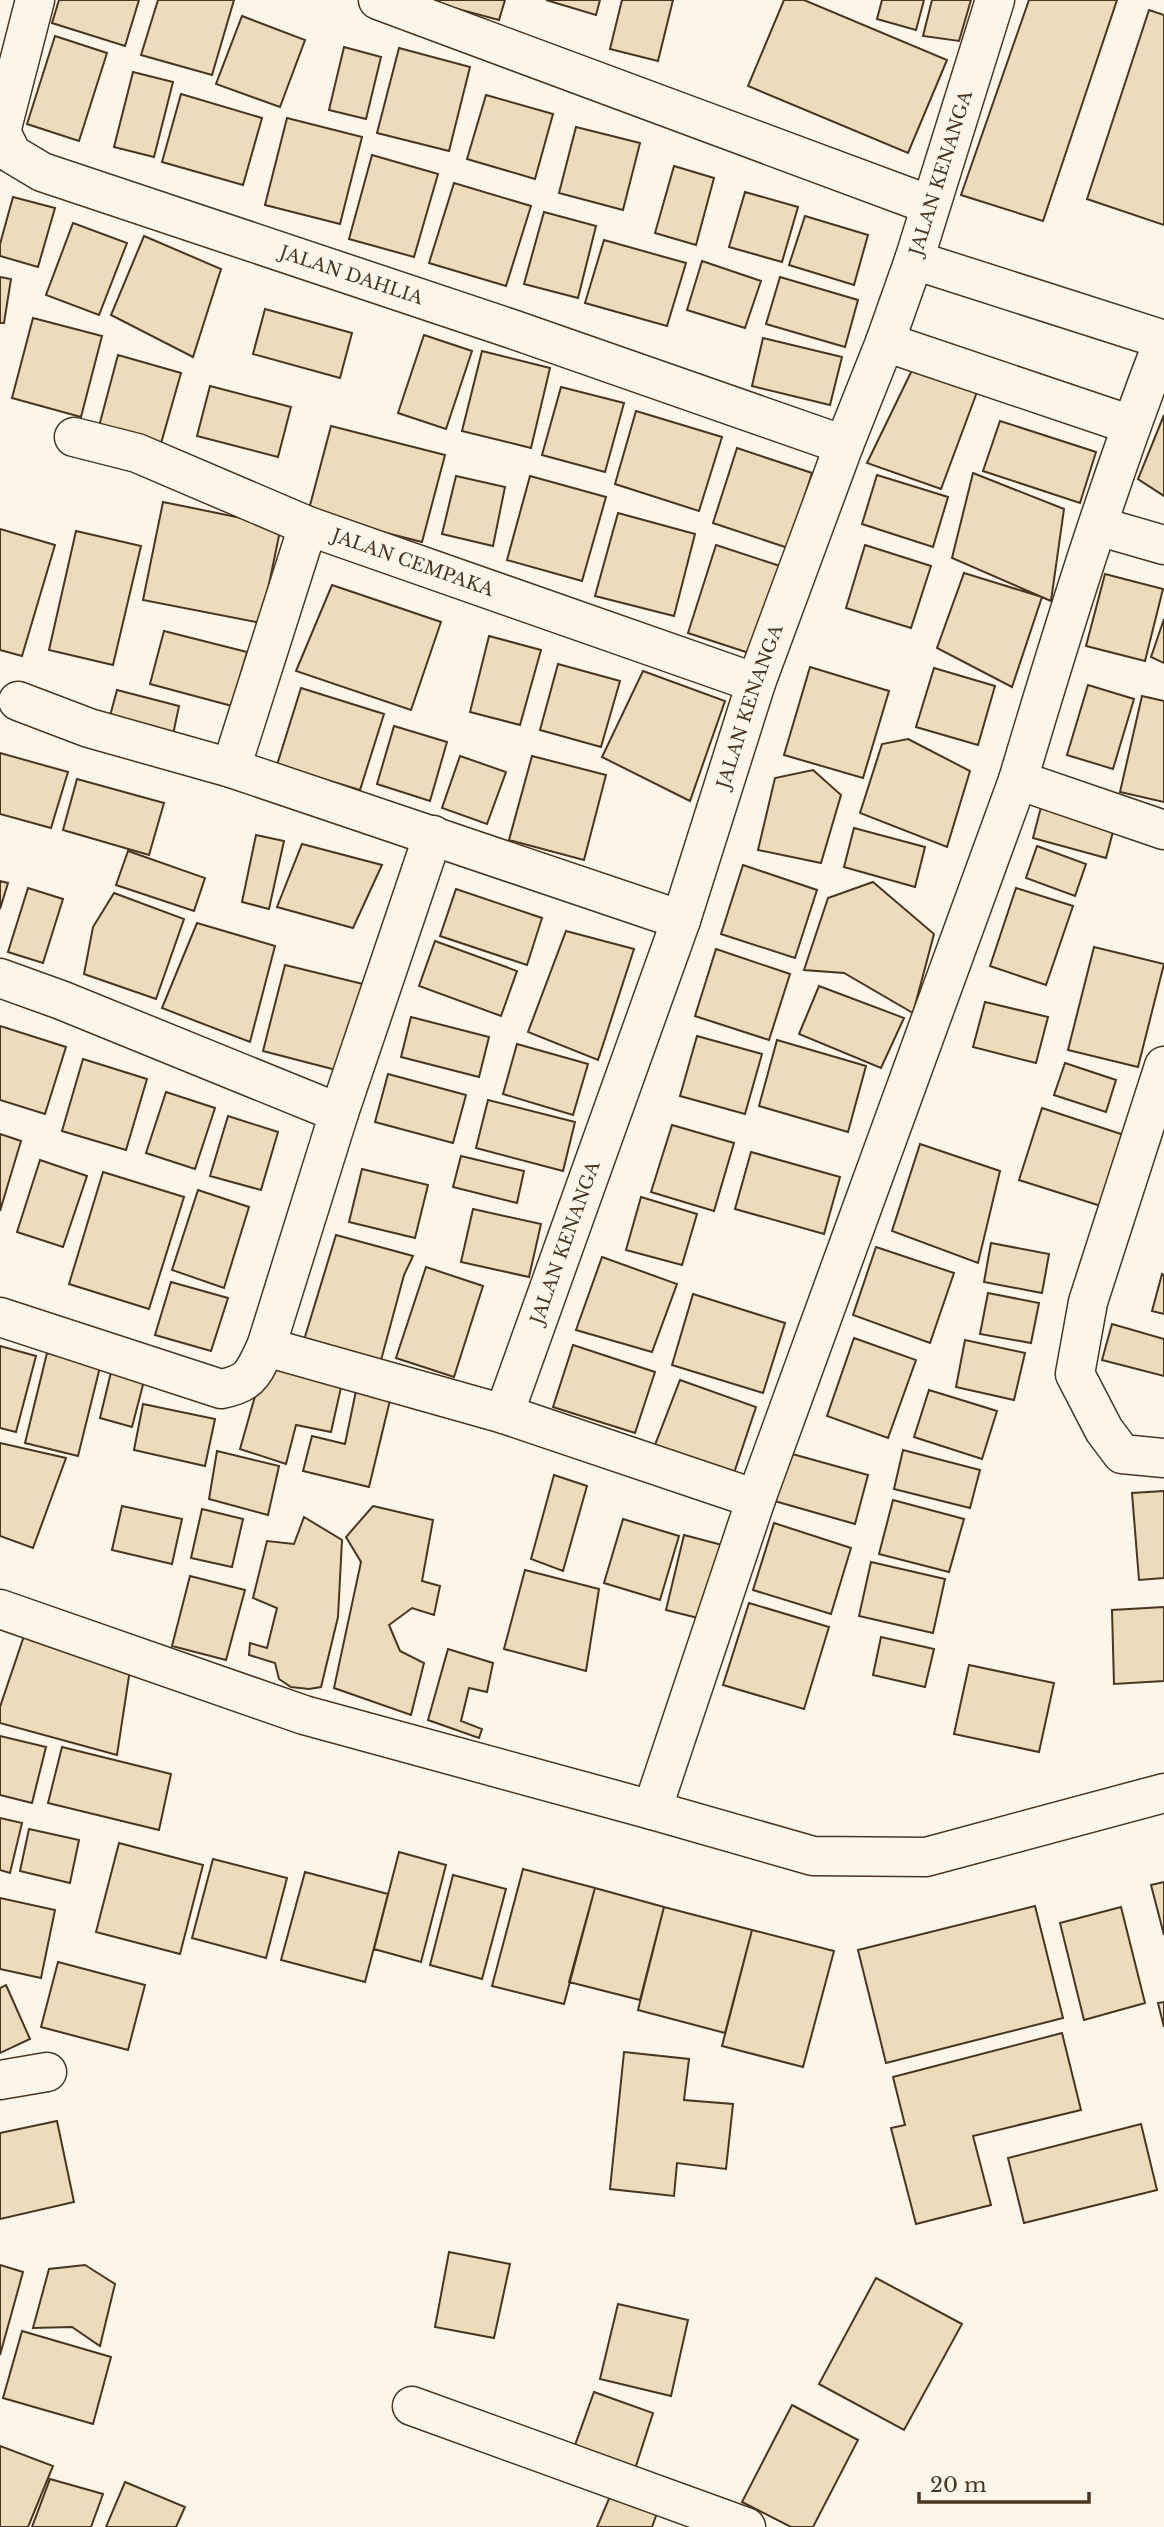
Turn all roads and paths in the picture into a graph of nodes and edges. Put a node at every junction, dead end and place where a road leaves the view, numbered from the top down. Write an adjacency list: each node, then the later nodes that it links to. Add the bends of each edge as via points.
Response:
1 (35, 0): 10 (street, JALAN DAHLIA, via 1,132 12,154 42,172 509,327)
2 (378, 0): 4 (street)
3 (995, 0): 4 (street, JALAN KENANGA)
4 (930, 205): 5 (street, JALAN KENANGA)
5 (914, 260): 6 (street); 7 (street, JALAN KENANGA)
6 (1164, 340): 8 (street)
7 (885, 342): 8 (street); 10 (street, JALAN KENANGA)
8 (1131, 425): 12 (street)
9 (74, 437): 11 (street, JALAN CEMPAKA, via 137,453)
10 (844, 445): 14 (street, JALAN KENANGA)
11 (307, 526): 14 (street, JALAN CEMPAKA); 16 (street)
12 (1098, 526): 13 (street); 17 (street)
13 (1164, 545)
14 (756, 683): 20 (street, JALAN KENANGA)
15 (18, 701): 16 (street)
16 (230, 768): 19 (street)
17 (1018, 780): 18 (street); 28 (street)
18 (1164, 830)
19 (433, 835): 20 (street); 23 (street)
20 (681, 920): 26 (street, JALAN KENANGA)
21 (0, 978): 23 (street)
22 (1164, 1066): 27 (street, via 1088,1302 1075,1374 1122,1454)
23 (340, 1113): 25 (street)
24 (0, 1317): 25 (street, via 221,1389 240,1385 252,1374)
25 (266, 1347): 26 (street)
26 (504, 1414): 28 (street)
27 (1164, 1458)
28 (756, 1499): 31 (street)
29 (2, 1618): 31 (street, via 304,1715)
30 (1164, 1793): 31 (street, via 926,1857 813,1856)
31 (652, 1810)
32 (47, 2072): 33 (street)
33 (0, 2080)
34 (412, 2406): 35 (street)
35 (746, 2527)

